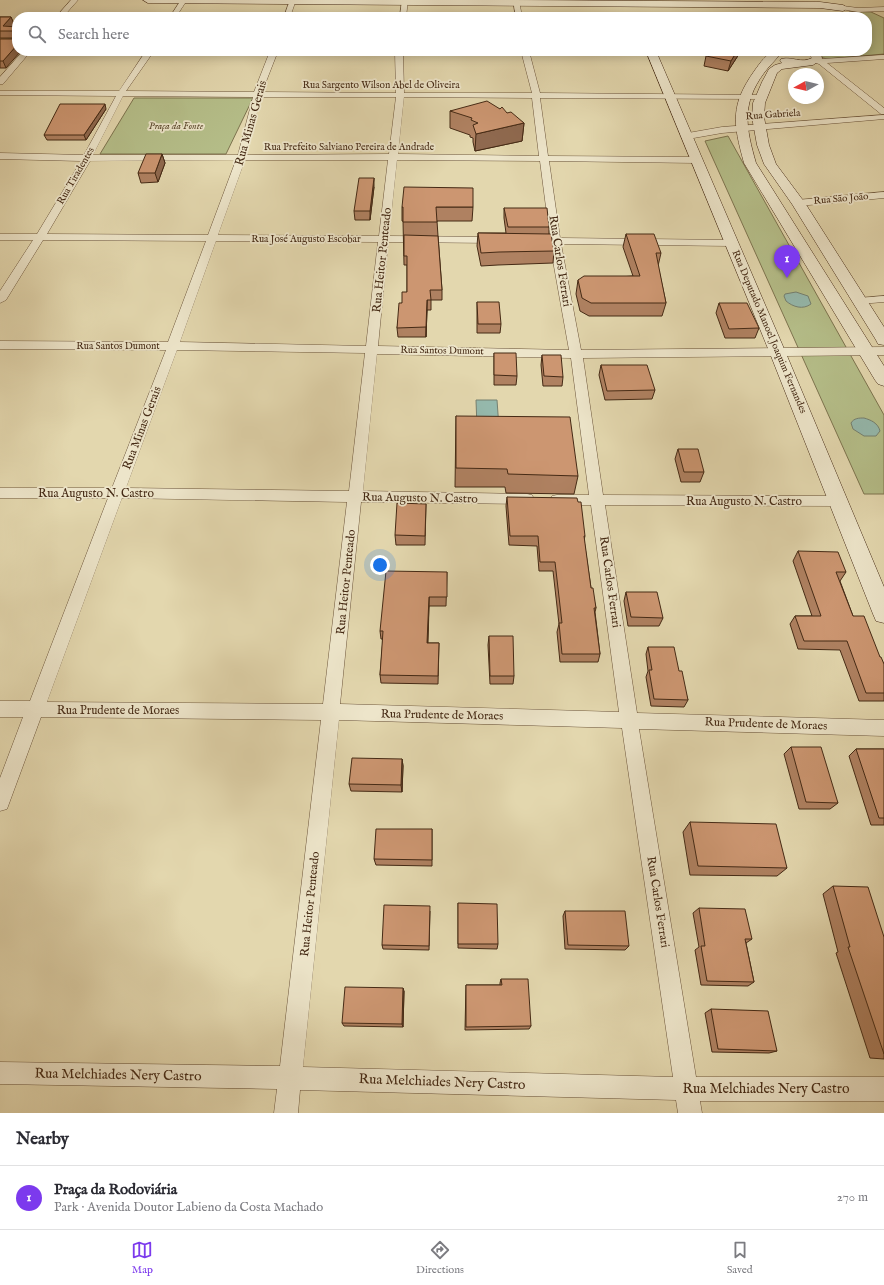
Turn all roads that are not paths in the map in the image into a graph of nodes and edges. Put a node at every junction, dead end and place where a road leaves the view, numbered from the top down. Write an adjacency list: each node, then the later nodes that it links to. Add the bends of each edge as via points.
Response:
1 (75, 0): 13 (street)
2 (148, 0): 3 (main road)
3 (189, 0): 4 (main road); 14 (street)
4 (224, 0): 5 (main road)
5 (293, 1): 6 (main road); 15 (street)
6 (405, 1): 8 (main road); 16 (street)
7 (856, 1): 10 (main road); 11 (street)
8 (516, 2): 9 (main road); 17 (street)
9 (631, 5): 10 (main road)
10 (840, 5): 12 (street)
11 (884, 7): 12 (street)
12 (874, 9): 18 (street)
13 (64, 12)
14 (178, 12)
15 (288, 12)
16 (404, 12)
17 (518, 12)
18 (884, 16)
19 (23, 56): 30 (street)
20 (147, 56): 33 (street, Rua Tiradentes)
21 (272, 56): 34 (street, Rua Minas Gerais)
22 (399, 56): 32 (street, Rua Heitor Penteado)
23 (526, 56): 35 (street, Rua Carlos Ferrari)
24 (653, 56): 36 (main road, Rua Deputado Manoel Joaquim Fernandes)
25 (773, 56): 37 (main road, via 764,64)
26 (778, 56): 29 (main road, via 781,59)
27 (814, 56): 28 (street); 29 (main road); 39 (street)
28 (884, 57)
29 (799, 63): 38 (main road, via 779,66 773,71)
30 (0, 82)
31 (0, 93): 33 (street, Rua Sargento Wilson Abel de Oliveira)
32 (400, 94): 34 (street, Rua Sargento Wilson Abel de Oliveira); 35 (street, Rua Sargento Wilson Abel de Oliveira); 45 (street, Rua Heitor Penteado)
33 (120, 95): 34 (street, Rua Sargento Wilson Abel de Oliveira); 46 (street, Rua Tiradentes)
34 (257, 95): 47 (street, Rua Minas Gerais)
35 (536, 95): 36 (street, Rua Sargento Wilson Abel de Oliveira); 48 (street, Rua Carlos Ferrari)
36 (671, 96): 37 (street, Rua Sargento Wilson Abel de Oliveira); 43 (main road, Rua Deputado Manoel Joaquim Fernandes)
37 (746, 96): 38 (street, Rua Sargento Wilson Abel de Oliveira); 42 (main road, via 741,114)
38 (762, 97): 41 (main road)
39 (884, 112)
40 (884, 117): 41 (street, Rua Gabriela)
41 (759, 127): 42 (street, Rua Gabriela); 51 (main road, via 770,164)
42 (741, 128): 43 (street, Rua Gabriela); 68 (main road, via 750,163)
43 (688, 136): 49 (main road, Rua Deputado Manoel Joaquim Fernandes)
44 (0, 156): 46 (street, Rua Prefeito Salviano Pereira de Andrade)
45 (394, 157): 47 (street, Rua Prefeito Salviano Pereira de Andrade); 48 (street, Rua Prefeito Salviano Pereira de Andrade); 55 (street, Rua Heitor Penteado)
46 (87, 158): 47 (street, Rua Prefeito Salviano Pereira de Andrade); 53 (street, Rua Tiradentes)
47 (241, 159): 54 (street, Rua Minas Gerais)
48 (545, 159): 49 (street, Rua Prefeito Salviano Pereira de Andrade); 58 (street, Rua Carlos Ferrari)
49 (697, 160): 59 (main road, Rua Deputado Manoel Joaquim Fernandes)
50 (884, 195): 51 (street, Rua São João)
51 (798, 203): 62 (main road)
52 (0, 237): 53 (street, Rua José Augusto Escobar)
53 (40, 237): 54 (street, Rua José Augusto Escobar); 61 (street, Rua Tiradentes)
54 (213, 239): 55 (street, Rua José Augusto Escobar); 65 (street, Rua Minas Gerais)
55 (384, 240): 56 (street, Rua José Augusto Escobar); 66 (street, Rua Heitor Penteado)
56 (509, 240)
57 (540, 240): 58 (street)
58 (556, 241): 59 (street); 70 (street, Rua Carlos Ferrari)
59 (732, 243): 67 (main road, Rua Deputado Manoel Joaquim Fernandes)
60 (884, 299): 62 (street)
61 (0, 300)
62 (859, 301): 63 (main road)
63 (884, 340)
64 (0, 345): 65 (street, Rua Santos Dumont)
65 (173, 346): 66 (street, Rua Santos Dumont); 73 (street, Rua Minas Gerais)
66 (372, 350): 70 (street, Rua Santos Dumont); 74 (street, Rua Heitor Penteado)
67 (777, 351): 68 (street, Rua Santos Dumont); 70 (street, Rua Santos Dumont); 76 (main road, Rua Deputado Manoel Joaquim Fernandes)
68 (867, 352): 69 (street, Rua Santos Dumont); 71 (main road)
69 (884, 352)
70 (576, 354): 75 (street, Rua Carlos Ferrari)
71 (884, 380)
72 (0, 492): 73 (street, Rua Augusto N. Castro)
73 (118, 493): 74 (street, Rua Augusto N. Castro); 79 (street, Rua Minas Gerais)
74 (355, 497): 75 (street, Rua Augusto N. Castro); 80 (street, Rua Heitor Penteado)
75 (598, 500): 76 (street, Rua Augusto N. Castro); 81 (street, Rua Carlos Ferrari)
76 (839, 501): 77 (main road, Rua Deputado Manoel Joaquim Fernandes)
77 (884, 614)
78 (0, 709): 79 (street, Rua Prudente de Moraes)
79 (35, 710): 80 (street, Rua Prudente de Moraes); 83 (street, Rua Minas Gerais)
80 (331, 712): 81 (street, Rua Prudente de Moraes); 85 (street, Rua Heitor Penteado)
81 (629, 719): 82 (street, Rua Prudente de Moraes); 86 (street, Rua Carlos Ferrari)
82 (884, 728)
83 (0, 802)
84 (0, 1073): 85 (street, Rua Melchiades Nery Castro)
85 (290, 1078): 86 (street, Rua Melchiades Nery Castro); 88 (street, Rua Heitor Penteado)
86 (687, 1089): 87 (street, Rua Melchiades Nery Castro); 89 (street, Rua Carlos Ferrari)
87 (884, 1089)
88 (286, 1113)
89 (690, 1113)

